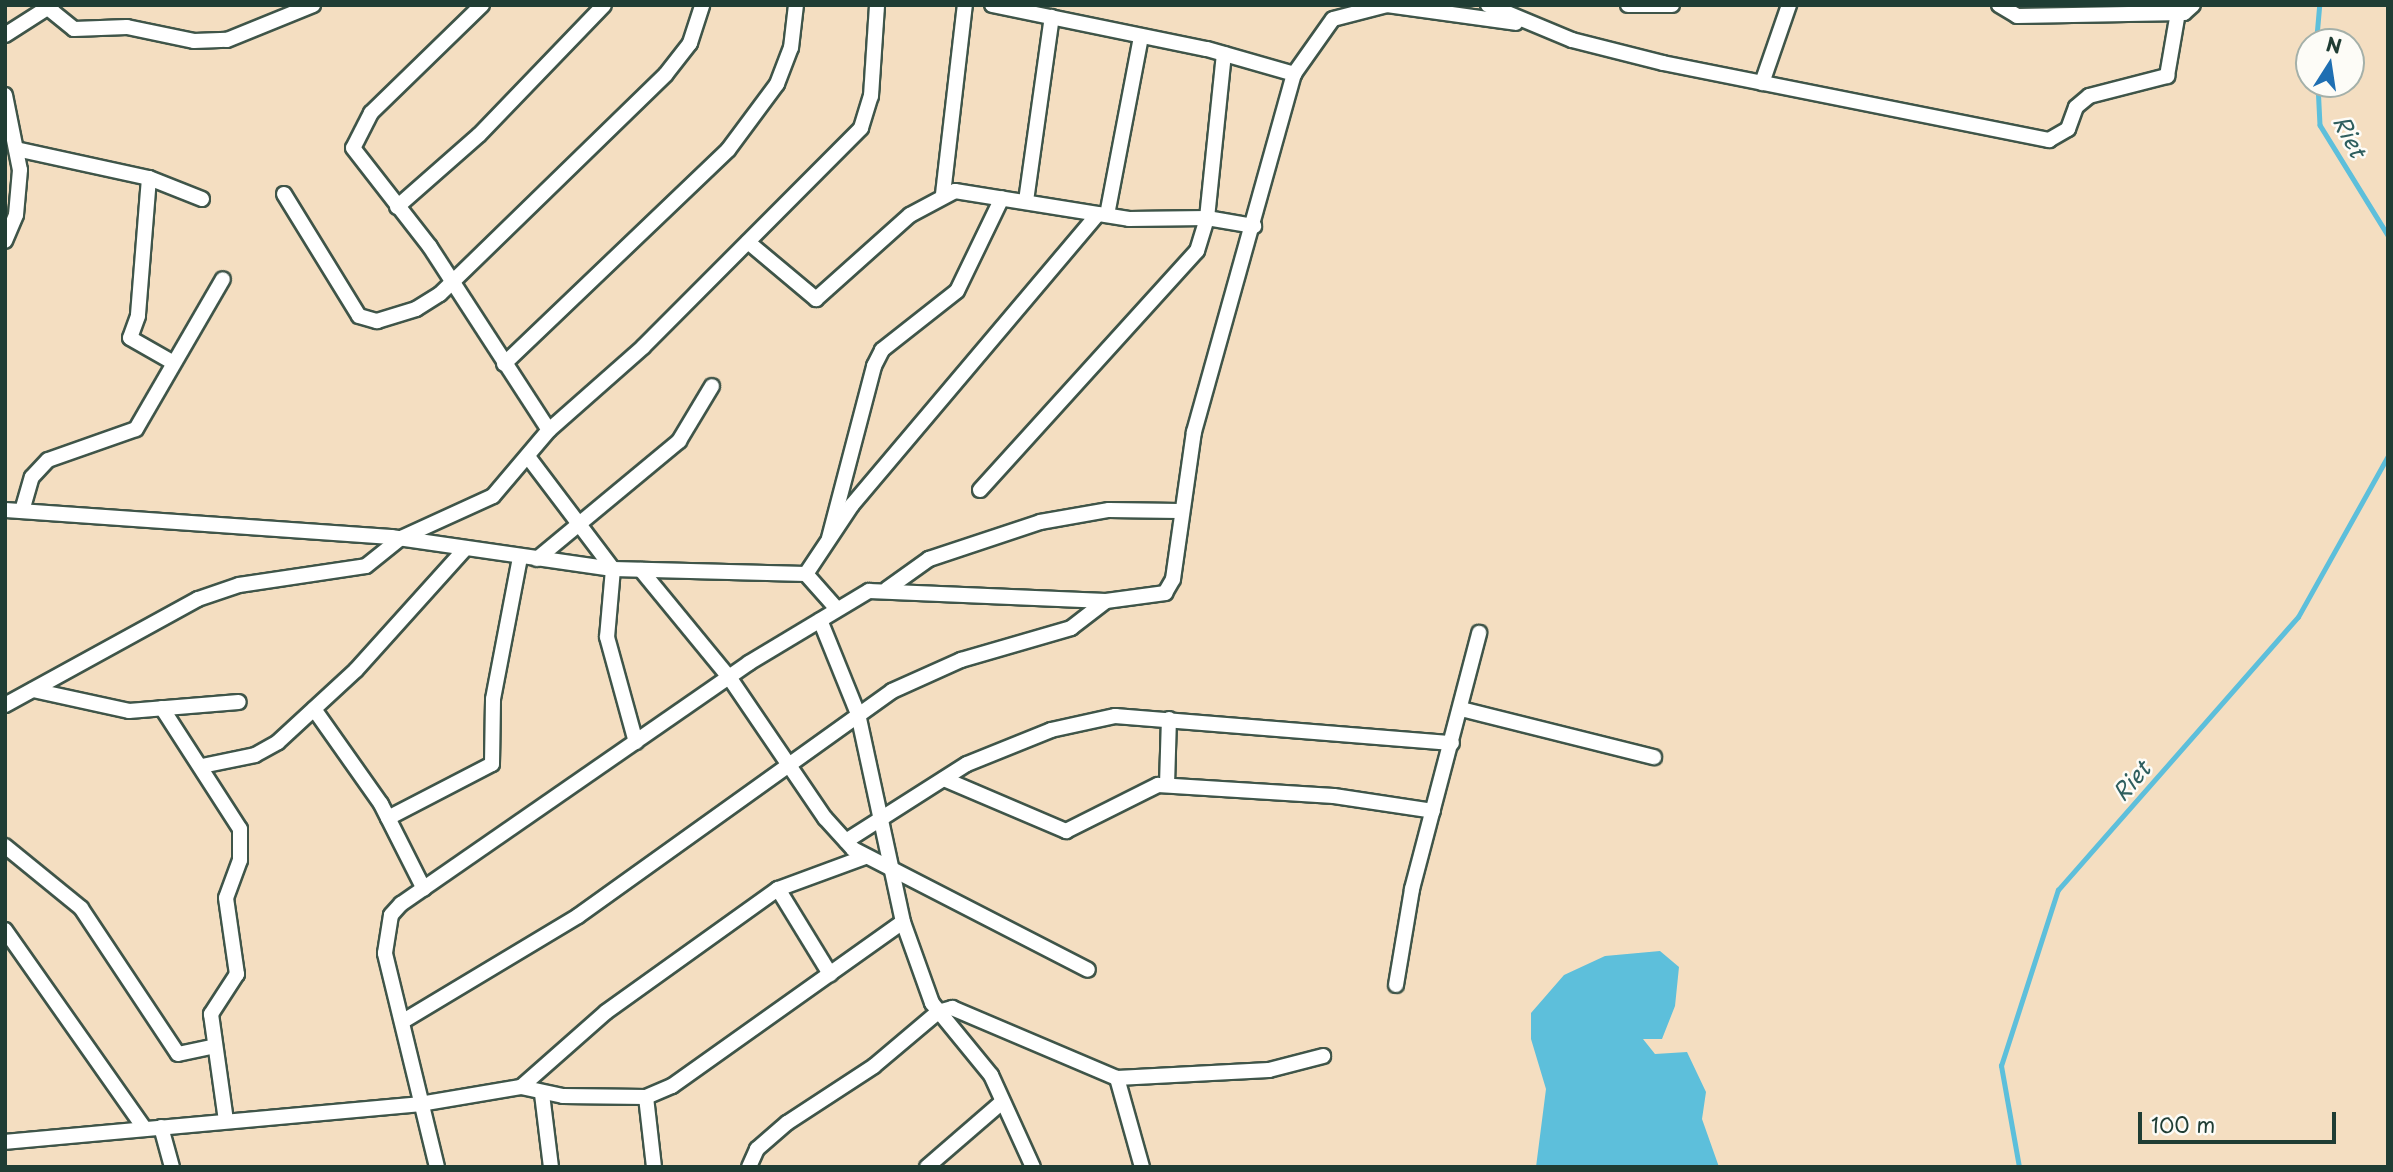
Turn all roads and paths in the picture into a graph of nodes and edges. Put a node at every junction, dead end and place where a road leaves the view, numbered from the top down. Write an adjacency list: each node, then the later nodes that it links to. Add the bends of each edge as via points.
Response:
1 (313, 5): 16 (street, via 227,40 194,41 127,27 75,29)
2 (482, 5): 34 (street, via 355,136 361,163)
3 (604, 5): 34 (street, via 479,135)
4 (702, 5): 41 (street, via 690,43 666,74)
5 (796, 5): 43 (street, via 791,48 777,84 736,140)
6 (877, 5): 39 (street, via 871,96 861,128)
7 (965, 5): 30 (street)
8 (992, 5): 19 (street)
9 (1387, 5): 20 (street); 24 (street, via 1334,19)
10 (1488, 5): 20 (street)
11 (1629, 5): 12 (street)
12 (1672, 5)
13 (1789, 5): 25 (street)
14 (1999, 5): 17 (street, via 2017,16)
15 (2193, 5): 18 (street)
16 (50, 7): 21 (street)
17 (2083, 8): 18 (street)
18 (2178, 12): 25 (street, via 2167,76 2089,96 2056,139)
19 (1052, 17): 22 (street); 33 (street)
20 (1520, 23): 25 (street)
21 (5, 34)
22 (1141, 36): 23 (street); 35 (street)
23 (1224, 54): 24 (street); 36 (street)
24 (1294, 74): 37 (street)
25 (1762, 83)
26 (5, 95): 27 (street)
27 (16, 149): 28 (street); 38 (street, via 19,191)
28 (149, 178): 32 (street); 42 (street, via 138,316 130,338)
29 (284, 194): 41 (street, via 364,319 416,309)
30 (943, 194): 31 (street); 39 (street, via 909,215 816,299)
31 (1002, 198): 33 (street); 53 (street, via 957,291 882,351 874,366)
32 (202, 199)
33 (1026, 201): 35 (street)
34 (397, 207): 41 (street)
35 (1102, 214): 36 (street); 53 (street)
36 (1207, 218): 37 (street); 47 (street, via 1197,251)
37 (1254, 226): 49 (street, via 1194,432)
38 (5, 241)
39 (748, 242): 45 (street)
40 (223, 279): 42 (street)
41 (452, 280): 43 (street)
42 (172, 362): 50 (street, via 136,429 47,460 32,477)
43 (504, 364): 45 (street)
44 (712, 386): 51 (street, via 679,441)
45 (549, 430): 46 (street)
46 (529, 458): 51 (street); 52 (street, via 493,496)
47 (980, 490)
48 (5, 510): 50 (street)
49 (1179, 511): 60 (street, via 1109,510 1040,522 929,559); 61 (street, via 1173,579 1166,593)
50 (22, 512): 52 (street)
51 (580, 521): 56 (street); 57 (street)
52 (401, 538): 54 (street); 66 (street, via 366,566 340,575 239,585 198,599)
53 (829, 539): 59 (street)
54 (464, 551): 55 (street); 70 (street)
55 (520, 557): 56 (street); 82 (street, via 493,699 492,764)
56 (537, 559): 57 (street)
57 (613, 569): 58 (street); 74 (street, via 607,637)
58 (641, 570): 59 (street); 65 (street)
59 (806, 574): 62 (street)
60 (887, 589): 61 (street); 62 (street, via 869,591)
61 (1107, 601): 72 (street, via 1071,628 922,674)
62 (837, 609): 63 (street)
63 (820, 620): 65 (street); 72 (street)
64 (1479, 633): 71 (street)
65 (729, 677): 74 (street); 77 (street)
66 (33, 690): 68 (street); 69 (street, via 129,711)
67 (239, 702): 69 (street)
68 (5, 705)
69 (162, 708): 78 (street)
70 (314, 709): 78 (street, via 255,755); 82 (street)
71 (1461, 709): 75 (street); 76 (street)
72 (858, 713): 77 (street); 83 (street)
73 (1169, 719): 75 (street); 79 (street, via 1115,716 1051,730); 80 (street)
74 (636, 742): 88 (street)
75 (1452, 743): 81 (street)
76 (1654, 757)
77 (788, 762): 84 (street); 96 (street, via 578,916)
78 (202, 766): 97 (street, via 240,830 242,847 226,898 237,974 211,1014)
79 (944, 779): 80 (street, via 1066,831 1143,788); 83 (street)
80 (1167, 785): 81 (street, via 1334,796)
81 (1433, 811): 94 (street)
82 (388, 818): 88 (street)
83 (878, 821): 84 (street); 87 (street)
84 (846, 841): 86 (street)
85 (5, 846): 97 (street, via 81,908 178,1054)
86 (865, 857): 87 (street); 89 (street)
87 (893, 873): 90 (street); 92 (street)
88 (424, 888): 96 (street, via 396,908 385,935)
89 (778, 889): 93 (street); 100 (street, via 606,1012)
90 (903, 922): 93 (street); 95 (street)
91 (5, 930): 107 (street)
92 (1088, 970)
93 (830, 974): 102 (street, via 672,1086)
94 (1396, 985)
95 (938, 1012): 99 (street, via 962,1012); 103 (street, via 977,1054); 113 (street, via 874,1066 787,1123 757,1149)
96 (405, 1020): 104 (street)
97 (212, 1048): 105 (street)
98 (1323, 1056): 99 (street, via 1269,1070)
99 (1117, 1078): 116 (street)
100 (521, 1087): 101 (street); 104 (street)
101 (542, 1094): 102 (street); 111 (street)
102 (646, 1097): 112 (street)
103 (1002, 1102): 114 (street); 115 (street)
104 (421, 1104): 105 (street); 110 (street)
105 (226, 1121): 106 (street)
106 (162, 1127): 107 (street); 109 (street)
107 (145, 1129): 108 (street)
108 (5, 1142)
109 (172, 1167)
110 (437, 1167)
111 (551, 1167)
112 (654, 1167)
113 (749, 1167)
114 (927, 1167)
115 (1033, 1167)
116 (1142, 1167)

